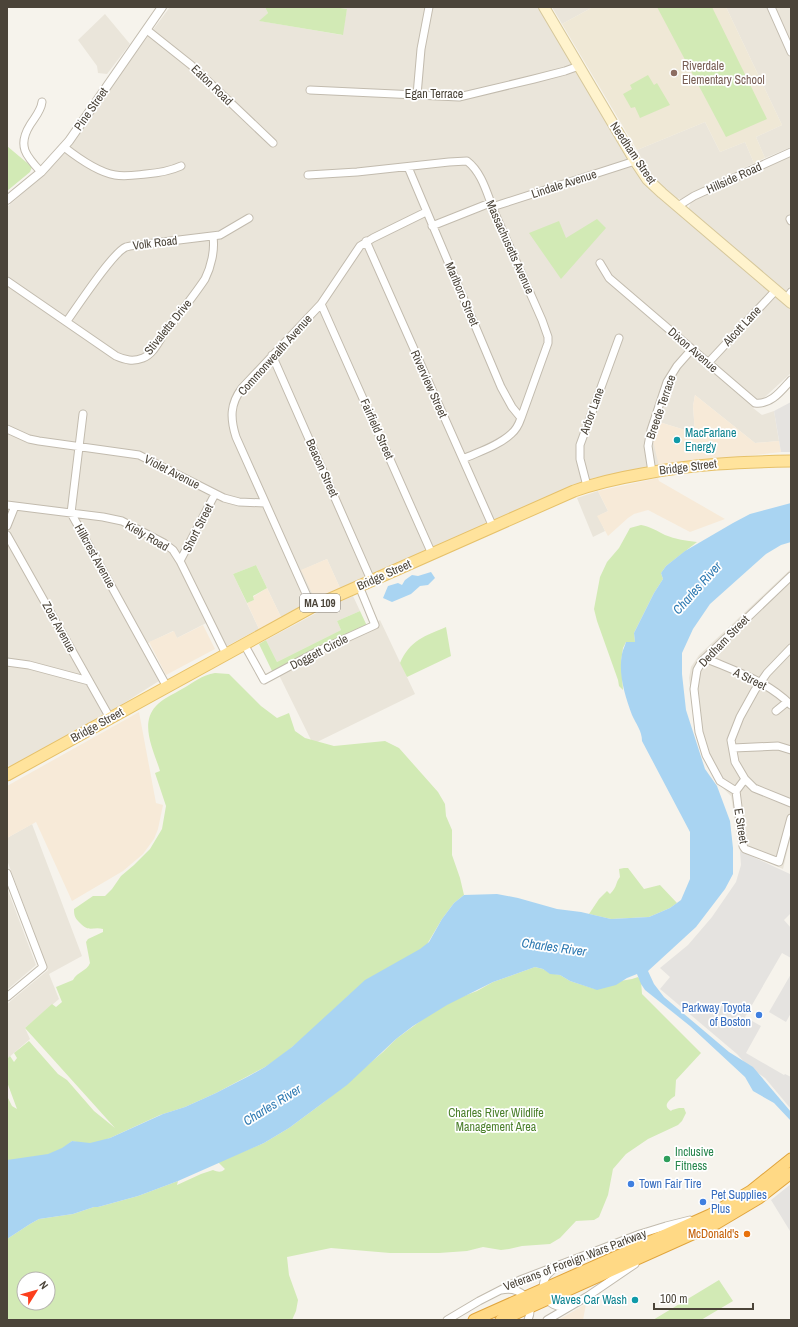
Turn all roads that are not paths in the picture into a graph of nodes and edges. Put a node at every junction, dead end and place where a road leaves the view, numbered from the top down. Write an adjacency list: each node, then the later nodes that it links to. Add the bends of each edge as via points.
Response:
1 (162, 7): 5 (street, Pine Street)
2 (429, 7): 9 (street, via 421,49)
3 (544, 7): 7 (main road, Needham Street)
4 (771, 7): 6 (street)
5 (147, 30): 11 (street, Eaton Road, via 191,65); 12 (street, Pine Street)
6 (791, 52)
7 (579, 66): 9 (street, Egan Terrace, via 467,95); 14 (main road, Needham Street)
8 (310, 90): 9 (street, Egan Terrace)
9 (417, 95)
10 (42, 102): 17 (street, via 23,143 25,153)
11 (273, 143)
12 (64, 147): 15 (street, via 94,167 115,175 156,173); 17 (street, Pine Street)
13 (791, 152): 21 (street, Hillside Road, via 694,196)
14 (635, 160): 20 (street, Lindale Avenue); 21 (main road, Needham Street, via 654,186)
15 (182, 166)
16 (408, 167): 18 (street, Massachusetts Avenue); 20 (street, Massachusetts Avenue, via 467,161 482,181); 22 (street, Marlboro Street)
17 (41, 172): 19 (street, Pine Street)
18 (308, 175)
19 (7, 200)
20 (491, 205): 24 (street, Lindale Avenue); 39 (street, Massachusetts Avenue, via 548,337)
21 (678, 206): 29 (main road, Needham Street)
22 (426, 212): 24 (street, Marlboro Street); 26 (street, Commonwealth Avenue)
23 (249, 218): 25 (street, Volk Road)
24 (432, 226): 39 (street, Marlboro Street, via 501,388)
25 (213, 237): 32 (street, Volk Road, via 125,247 97,279); 32 (street, Stivaletta Drive, via 210,264 205,279 154,350 144,358 134,361 116,356)
26 (366, 242): 31 (street, Commonwealth Avenue, via 355,252); 42 (street, Riverview Street)
27 (600, 263): 34 (street, Dixon Avenue, via 609,278)
28 (7, 281): 32 (street, Stivaletta Drive)
29 (776, 290): 30 (main road, Needham Street); 36 (street, Alcott Lane)
30 (789, 298)
31 (321, 304): 35 (street, Commonwealth Avenue); 54 (street, Fairfield Street)
32 (67, 321)
33 (620, 338): 45 (street, Arbor Lane, via 580,445 580,459)
34 (692, 349): 36 (street, Dixon Avenue); 44 (street, Breede Terrace, via 667,382 651,430 648,446)
35 (272, 355): 47 (street, Commonwealth Avenue, via 237,394 232,417 236,437); 57 (street, Beacon Street)
36 (708, 363): 37 (street, Dixon Avenue, via 755,403 769,401)
37 (791, 380)
38 (83, 414): 41 (street, Hillcrest Avenue)
39 (522, 418): 42 (street, Massachusetts Avenue, via 510,435)
40 (7, 430): 41 (street, Violet Avenue, via 29,439)
41 (79, 447): 46 (street, Violet Avenue, via 139,455); 50 (street, Hillcrest Avenue)
42 (463, 459): 52 (street, Riverview Street)
43 (791, 461): 44 (main road, Bridge Street / MA 109, via 705,464)
44 (652, 472): 45 (main road, Bridge Street / MA 109)
45 (587, 486): 52 (main road, Bridge Street / MA 109)
46 (215, 494): 47 (street, Violet Avenue, via 239,502); 55 (street, Short Street)
47 (265, 503): 59 (street, Commonwealth Avenue)
48 (7, 505): 49 (street, Kiely Road)
49 (15, 506): 50 (street, Kiely Road); 51 (street)
50 (71, 513): 55 (street, Kiely Road, via 122,521 164,543 173,550); 67 (street, Hillcrest Avenue)
51 (7, 526)
52 (493, 527): 54 (main road, Bridge Street / MA 109)
53 (7, 536): 65 (street, Zoar Avenue)
54 (432, 554): 57 (main road, Bridge Street / MA 109)
55 (180, 561): 62 (street, Kiely Road)
56 (791, 576): 63 (street, Dedham Street)
57 (371, 580): 58 (main road, Bridge Street / MA 109)
58 (359, 586): 59 (main road, Bridge Street / MA 109); 60 (street, Doggett Circle, via 374,625 323,648 264,680)
59 (312, 607): 60 (main road, Bridge Street / MA 109)
60 (244, 644): 62 (main road, Bridge Street / MA 109)
61 (791, 648): 66 (street)
62 (226, 654): 67 (main road, Bridge Street / MA 109)
63 (705, 658): 66 (street, A Street); 75 (street, Dedham Street, via 697,670 694,689 699,732 706,755 720,781)
64 (7, 662): 65 (street, via 29,665)
65 (89, 681): 70 (street, Zoar Avenue)
66 (761, 682): 68 (street, A Street); 71 (street, via 740,717 731,740)
67 (167, 687): 70 (main road, Bridge Street / MA 109)
68 (789, 703): 69 (street)
69 (776, 711)
70 (110, 718): 73 (main road, Bridge Street / MA 109)
71 (733, 748): 72 (street, via 778,746); 74 (street, via 735,762)
72 (791, 750)
73 (7, 775)
74 (745, 779): 75 (street); 76 (street, via 754,788)
75 (736, 791): 77 (street, E Street, via 744,848 779,862)
76 (791, 803)
77 (791, 818)
78 (7, 873): 79 (street, via 43,967)
79 (7, 997)
80 (791, 1159): 82 (highway, Veterans of Foreign Wars Parkway, via 751,1191)
81 (791, 1172): 83 (highway, Veterans of Foreign Wars Parkway, via 759,1198 728,1217)
82 (710, 1215): 84 (street, Veterans of Foreign Wars Parkway, via 654,1229); 86 (highway, Veterans of Foreign Wars Parkway)
83 (652, 1253): 86 (highway, Veterans of Foreign Wars Parkway); 88 (street, Veterans of Foreign Wars Parkway)
84 (560, 1264): 85 (street, Veterans of Foreign Wars Parkway); 86 (street, via 547,1275 543,1285)
85 (495, 1292): 87 (street, via 511,1289 522,1293); 89 (street, Veterans of Foreign Wars Parkway)
86 (545, 1294): 87 (highway, Veterans of Foreign Wars Parkway); 88 (street, via 556,1306)
87 (528, 1302): 90 (highway); 91 (highway); 92 (street)
88 (576, 1303): 93 (street, Veterans of Foreign Wars Parkway)
89 (447, 1320)
90 (474, 1320)
91 (501, 1320)
92 (528, 1320)
93 (547, 1320)

